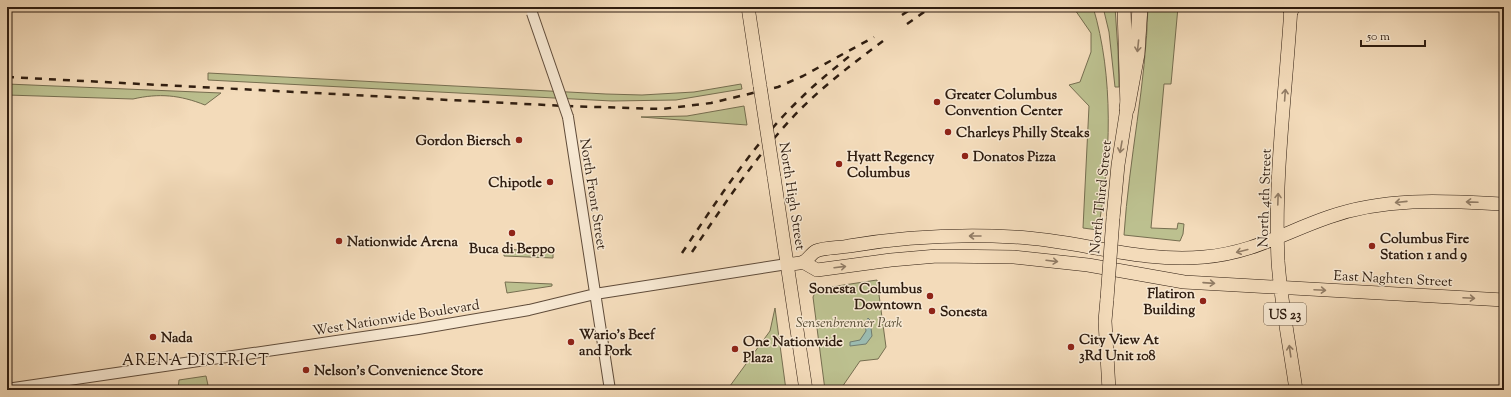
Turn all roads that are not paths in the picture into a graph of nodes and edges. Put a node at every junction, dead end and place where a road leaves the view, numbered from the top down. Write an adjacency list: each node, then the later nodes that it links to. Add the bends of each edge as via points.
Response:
1 (530, 7): 14 (street, North Front Street, bridge, via 568,117)
2 (748, 7): 11 (main road, North High Street, bridge)
3 (1124, 7): 6 (main road, North Third Street)
4 (1140, 7): 6 (highway, one-way to 6, via 1137,54)
5 (1291, 8): 8 (main road, North 4th Street / US 23, one-way to 5, via 1278,191)
6 (1127, 108): 19 (main road, North Third Street, one-way to 19, bridge, via 1112,218 1105,321)
7 (1504, 204): 8 (main road, one-way to 8, via 1432,201 1384,204 1330,216)
8 (1278, 238): 9 (main road, one-way to 9, via 1257,247 1216,256); 13 (main road, North 4th Street / US 23)
9 (1164, 258): 10 (main road, one-way to 10, via 1057,241 973,236 858,244 816,251); 12 (main road, via 1153,264)
10 (803, 262): 11 (main road); 12 (main road, East Naghten Street, one-way to 12, via 817,270 937,256 1014,257 1088,265)
11 (787, 264): 14 (street, West Nationwide Boulevard); 18 (main road, North High Street)
12 (1149, 276): 13 (main road, East Naghten Street, one-way to 13, via 1184,282)
13 (1281, 288): 15 (main road, East Naghten Street, one-way to 15); 20 (main road, North 4th Street / US 23, one-way to 13)
14 (595, 294): 16 (street, West Nationwide Boulevard, via 495,316); 17 (street, North Front Street)
15 (1504, 300)
16 (7, 389)
17 (610, 390)
18 (806, 390)
19 (1109, 390)
20 (1296, 390)

